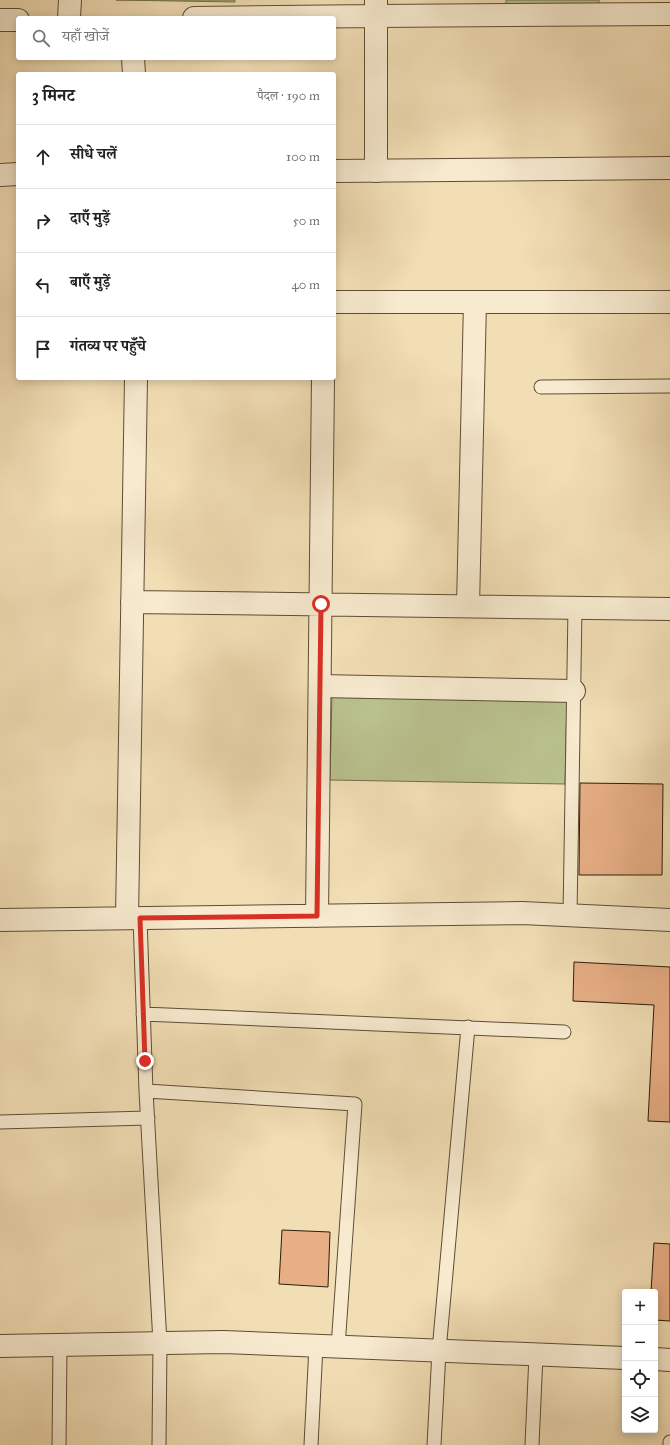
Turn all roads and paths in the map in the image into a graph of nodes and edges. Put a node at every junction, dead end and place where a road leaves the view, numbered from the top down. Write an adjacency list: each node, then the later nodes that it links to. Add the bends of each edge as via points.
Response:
1 (70, 0): 6 (street)
2 (496, 7): 4 (street); 5 (street)
3 (251, 8): 4 (street); 7 (street)
4 (376, 8): 14 (street)
5 (670, 14)
6 (70, 16)
7 (205, 16)
8 (0, 20): 9 (street)
9 (16, 20)
10 (133, 60): 11 (street)
11 (134, 72)
12 (670, 168): 14 (street)
13 (336, 171): 14 (street)
14 (376, 171)
15 (0, 174): 16 (street)
16 (16, 174)
17 (336, 302): 18 (street)
18 (475, 302): 19 (street); 26 (street)
19 (670, 302)
20 (136, 380): 24 (street)
21 (324, 380): 25 (street)
22 (670, 386): 23 (lane)
23 (540, 387)
24 (132, 602): 25 (street); 33 (street)
25 (321, 604): 26 (street); 29 (street)
26 (468, 606): 27 (street)
27 (576, 608): 28 (street); 30 (lane)
28 (670, 609)
29 (320, 686): 30 (street); 31 (street)
30 (574, 691): 32 (lane)
31 (317, 916): 32 (street); 33 (street)
32 (570, 916): 35 (street)
33 (134, 918): 34 (street); 36 (lane)
34 (0, 920)
35 (670, 920)
36 (143, 1014): 37 (lane); 39 (lane)
37 (468, 1028): 38 (lane); 47 (lane)
38 (564, 1032)
39 (146, 1091): 40 (lane); 46 (lane, via 355,1104)
40 (148, 1118): 41 (lane); 42 (lane)
41 (0, 1122)
42 (160, 1343): 43 (street); 45 (street, via 223,1342); 54 (lane)
43 (60, 1345): 44 (street); 53 (lane)
44 (0, 1346)
45 (316, 1346): 46 (street); 55 (lane)
46 (338, 1347): 47 (street)
47 (438, 1351): 48 (street); 56 (lane)
48 (536, 1355): 49 (street); 57 (lane)
49 (622, 1358)
50 (658, 1360): 51 (street)
51 (670, 1360)
52 (670, 1442): 58 (lane)
53 (59, 1445)
54 (159, 1445)
55 (311, 1445)
56 (434, 1445)
57 (532, 1445)
58 (670, 1445)

